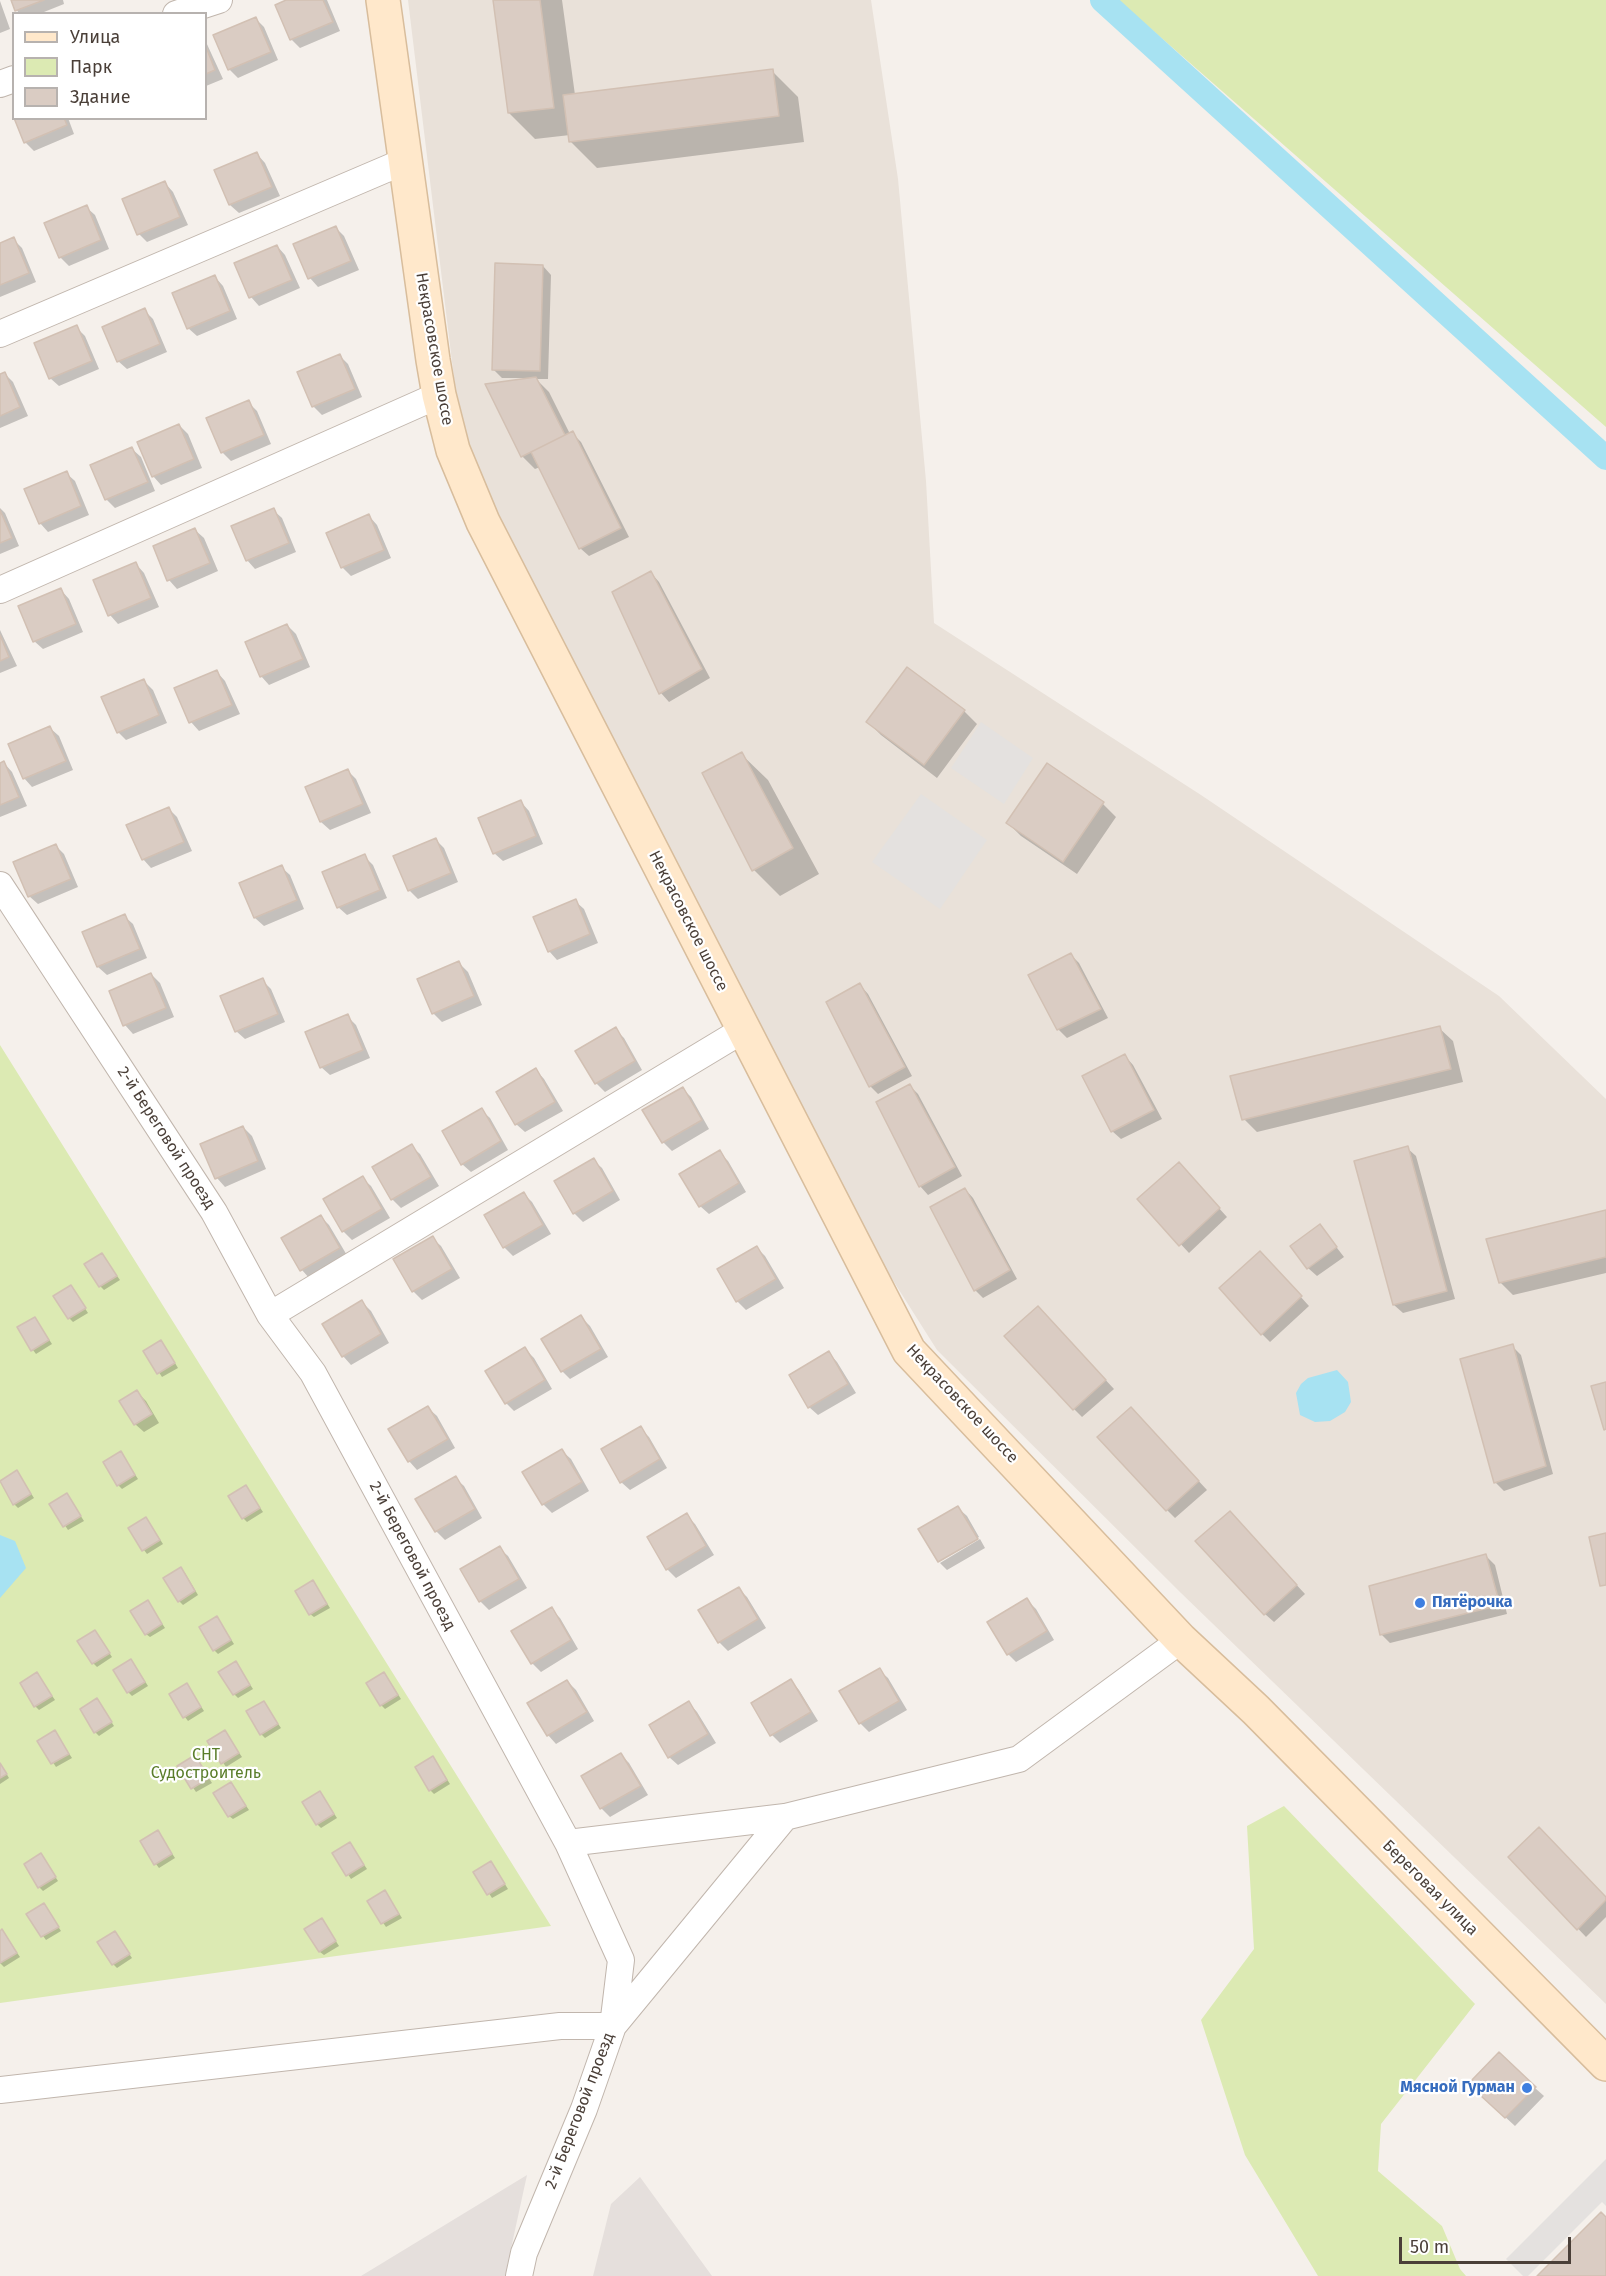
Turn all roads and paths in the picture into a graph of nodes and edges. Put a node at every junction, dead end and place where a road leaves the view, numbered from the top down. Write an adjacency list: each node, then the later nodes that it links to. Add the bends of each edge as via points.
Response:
1 (219, 0): 3 (street)
2 (383, 0): 4 (main road, Некрасовское шоссе)
3 (182, 12)
4 (405, 160): 5 (street); 6 (main road, Некрасовское шоссе)
5 (0, 334)
6 (439, 395): 7 (street); 9 (main road, Некрасовское шоссе, via 453,450 483,522)
7 (0, 590)
8 (0, 885): 10 (street, 2-й Береговой проезд, via 214,1212)
9 (743, 1030): 10 (street); 11 (main road, Некрасовское шоссе, via 909,1351)
10 (270, 1315): 14 (street, 2-й Береговой проезд, via 313,1373)
11 (1181, 1640): 12 (main road, Некрасовское шоссе); 13 (street, via 1019,1759)
12 (1256, 1710): 16 (main road, Береговая улица)
13 (785, 1816): 14 (street); 15 (street)
14 (568, 1843): 15 (street, 2-й Береговой проезд, via 621,1960)
15 (613, 2026): 17 (street, via 560,2026); 18 (street, 2-й Береговой проезд, via 584,2109 524,2253)
16 (1606, 2064)
17 (0, 2090)
18 (519, 2276)

